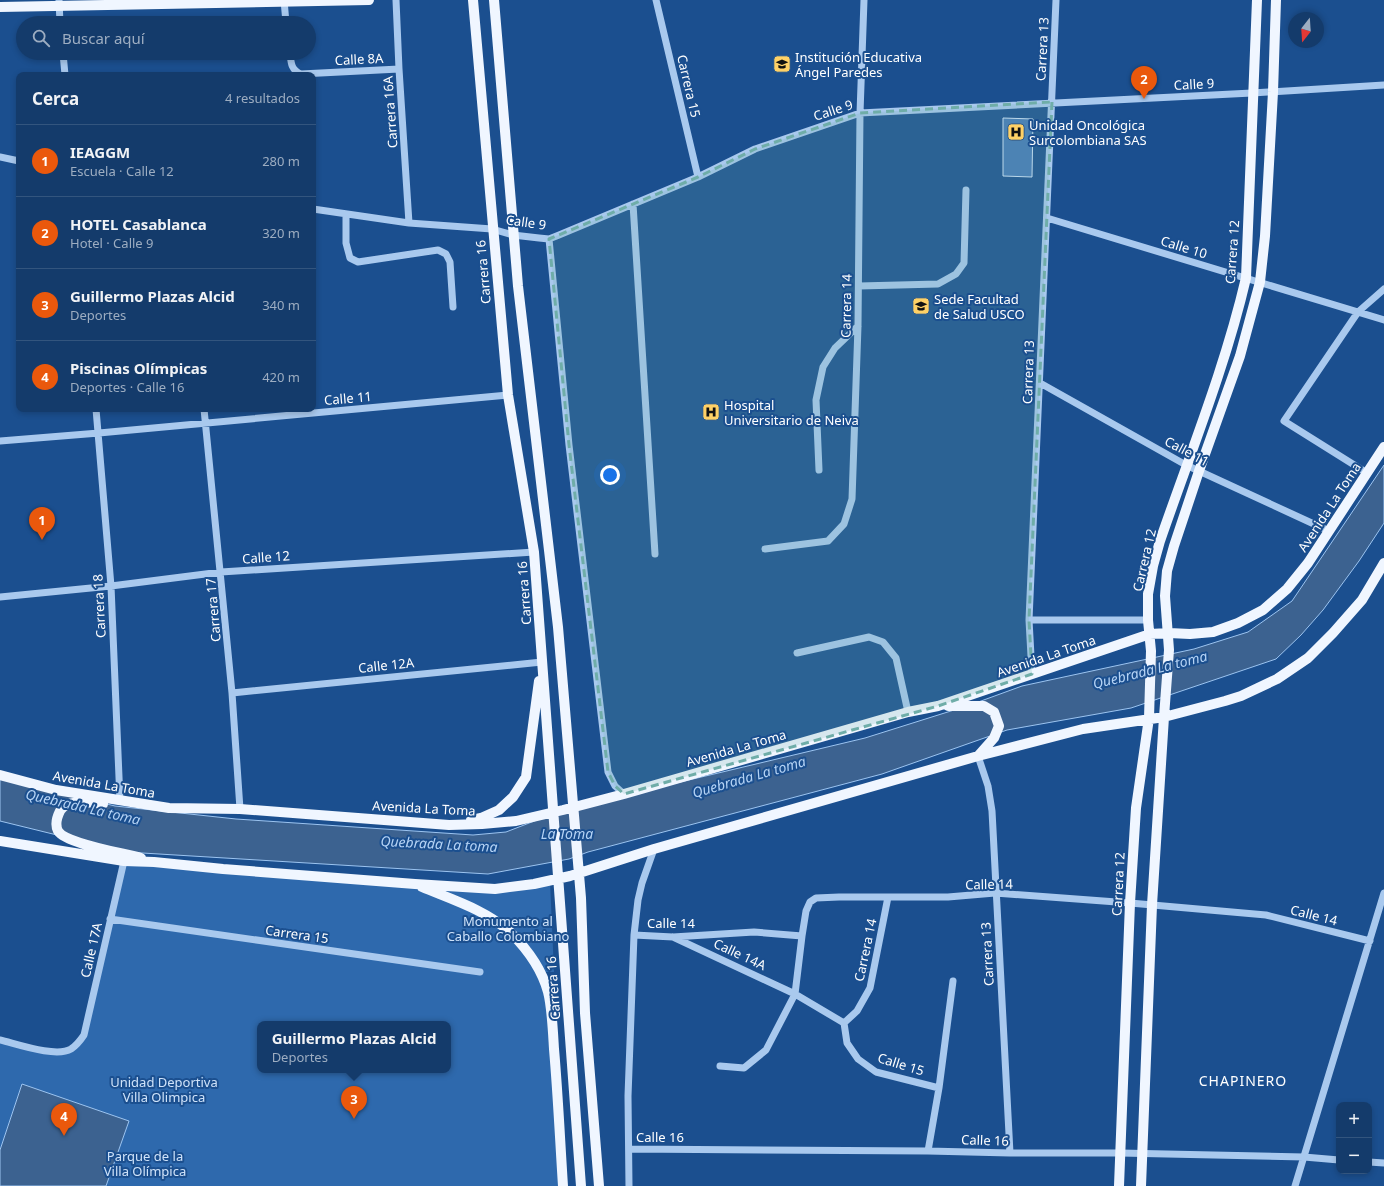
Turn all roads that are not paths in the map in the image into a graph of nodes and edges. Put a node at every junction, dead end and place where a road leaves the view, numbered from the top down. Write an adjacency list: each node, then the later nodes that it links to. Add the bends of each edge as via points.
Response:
1 (369, 0): 10 (main road)
2 (396, 0): 17 (street, Carrera 16A)
3 (473, 0): 35 (main road, Carrera 16)
4 (494, 0): 36 (main road)
5 (656, 0): 28 (street, Carrera 15)
6 (864, 0): 25 (street, Carrera 14)
7 (1056, 0): 24 (street, Carrera 13)
8 (1257, 0): 23 (main road, Carrera 12)
9 (1276, 0): 22 (main road, Carrera 12)
10 (284, 1): 11 (main road); 14 (street)
11 (59, 3): 12 (main road); 13 (street)
12 (0, 7)
13 (60, 16)
14 (285, 16)
15 (64, 60): 18 (street)
16 (290, 60): 19 (street, Calle 8A, via 291,67)
17 (399, 70): 20 (street, Calle 8A); 34 (street, Carrera 16A)
18 (65, 72)
19 (296, 72)
20 (316, 73)
21 (1384, 85): 22 (street, Calle 9)
22 (1273, 92): 23 (street, Calle 9); 39 (main road, Carrera 12)
23 (1252, 94): 24 (street, Calle 9); 38 (main road, Carrera 12)
24 (1052, 102): 25 (street, Calle 9); 33 (street, Carrera 13)
25 (860, 113): 28 (street, Calle 9, via 755,148); 40 (street, Carrera 14)
26 (0, 157): 27 (street)
27 (16, 160)
28 (698, 177): 30 (street, Calle 9)
29 (966, 190): 40 (street, via 964,262 956,274 938,284)
30 (633, 204): 37 (street, Calle 9); 61 (street)
31 (316, 210): 32 (street, Calle 9)
32 (346, 215): 34 (street, Calle 9); 42 (street, via 346,243 350,258 358,262 438,250 446,254 450,262)
33 (1047, 218): 38 (street, Calle 10); 46 (street, Carrera 13)
34 (409, 222): 35 (street, Calle 9)
35 (492, 229): 36 (street, Calle 9); 47 (main road, Carrera 16)
36 (513, 235): 37 (street, Calle 9); 118 (main road, via 558,627 581,898 585,1013)
37 (549, 238): 80 (street, via 569,445 608,772 615,786)
38 (1246, 278): 39 (street, Calle 10); 54 (main road, Carrera 12, via 1226,353)
39 (1260, 282): 43 (street, Calle 10); 56 (main road, Carrera 12, via 1240,356)
40 (859, 286): 45 (street, Carrera 14)
41 (1384, 289): 43 (street)
42 (453, 307)
43 (1358, 312): 44 (street, Calle 10); 57 (street, via 1284,421)
44 (1384, 320)
45 (858, 326): 55 (street, via 834,348 823,367 816,400); 59 (street, Carrera 14, via 852,499 844,524 828,541)
46 (1040, 383): 54 (street, Calle 11); 66 (street, Carrera 13)
47 (508, 395): 50 (street, Calle 11); 60 (main road, Carrera 16)
48 (96, 412): 51 (street, Carrera 18)
49 (204, 412): 50 (street, Carrera 17)
50 (205, 424): 51 (street, Calle 11); 63 (street, Carrera 17)
51 (99, 433): 52 (street, Calle 11); 64 (street, Carrera 18)
52 (0, 441)
53 (1384, 447): 57 (main road, Avenida La Toma)
54 (1186, 465): 56 (street, Calle 11); 67 (main road, Carrera 12, via 1160,541 1148,594)
55 (818, 470)
56 (1199, 472): 58 (street, Calle 11); 68 (main road, Carrera 12, via 1167,571 1165,596)
57 (1367, 473): 58 (main road, Avenida La Toma)
58 (1329, 531): 68 (main road, Avenida La Toma, via 1287,589 1263,610 1213,632)
59 (765, 548)
60 (534, 552): 63 (street, Calle 12); 71 (main road, Carrera 16)
61 (655, 554)
62 (1384, 563): 76 (main road, via 1362,600 1308,658 1277,679 1241,696)
63 (221, 572): 64 (street, Calle 12); 73 (street, Carrera 17)
64 (111, 586): 65 (street, Calle 12); 81 (street, Carrera 18)
65 (0, 596)
66 (1030, 620): 67 (street); 72 (street, Carrera 13)
67 (1148, 620): 69 (main road, Carrera 12)
68 (1168, 633): 69 (main road, Avenida La Toma); 76 (main road, Carrera 12)
69 (1150, 634): 72 (main road, Avenida La Toma); 77 (main road, Carrera 12)
70 (797, 653): 75 (street, via 869,636 883,642 896,658)
71 (542, 663): 73 (street, Calle 12A); 84 (main road, via 526,777 513,797 499,810 481,818); 117 (main road, Carrera 16)
72 (1032, 674): 74 (main road, Avenida La Toma)
73 (232, 692): 83 (street, Carrera 17)
74 (938, 706): 75 (main road, Avenida La Toma); 78 (main road, via 984,706 994,712 999,726 994,738)
75 (908, 712): 80 (main road, Avenida La Toma)
76 (1164, 713): 77 (main road); 94 (main road, Carrera 12)
77 (1149, 714): 78 (main road); 93 (main road, Carrera 12, via 1136,808)
78 (978, 756): 86 (main road); 90 (street, Carrera 13, via 988,786 992,811)
79 (0, 775): 81 (main road, Avenida La Toma, via 56,790)
80 (624, 794): 84 (main road, Avenida La Toma, via 516,820)
81 (120, 801): 82 (main road, Avenida La Toma)
82 (169, 808): 83 (main road, Avenida La Toma); 88 (main road, via 67,804 61,809 56,823 64,838)
83 (240, 809): 84 (main road, Avenida La Toma)
84 (449, 825)
85 (0, 841): 87 (main road)
86 (654, 849): 89 (main road, via 570,876 534,884 495,889); 96 (street, via 638,900)
87 (124, 861): 88 (main road); 95 (street, Calle 17A)
88 (154, 862): 89 (main road)
89 (415, 884): 116 (main road, via 473,908 494,920 527,950 540,972 548,992 552,1024)
90 (995, 893): 92 (street, Calle 14, via 948,897); 93 (street, Calle 14); 109 (street, Carrera 13)
91 (1384, 893): 99 (street)
92 (888, 897): 97 (street, Calle 14, via 816,898 810,902 806,911); 103 (street, Carrera 14, via 870,988 857,1011)
93 (1130, 903): 94 (street, Calle 14); 110 (main road, Carrera 12)
94 (1152, 905): 99 (street, Calle 14, via 1266,915); 111 (main road, Carrera 12)
95 (110, 919): 100 (street, Carrera 15); 104 (street, Calle 17A, via 84,1035 78,1043 70,1050 49,1052)
96 (634, 934): 98 (street, Calle 14); 107 (street, via 628,1096)
97 (802, 936): 98 (street, Calle 14, via 754,932); 102 (street)
98 (673, 937): 102 (street, Calle 14A)
99 (1370, 941): 112 (street)
100 (480, 972)
101 (953, 981): 106 (street)
102 (795, 994): 103 (street); 105 (street, via 766,1050 757,1059 744,1068)
103 (844, 1023): 106 (street, Calle 15, via 847,1043 858,1058 876,1072)
104 (0, 1040)
105 (720, 1066)
106 (939, 1088): 108 (street)
107 (629, 1149): 108 (street, Calle 16); 119 (street)
108 (928, 1151): 109 (street, Calle 16)
109 (1010, 1153): 110 (street, Calle 16)
110 (1120, 1154): 111 (street, Calle 16); 120 (main road, Carrera 12)
111 (1142, 1154): 112 (street, Calle 16); 121 (main road, Carrera 12)
112 (1304, 1157): 113 (street, Calle 16); 122 (street)
113 (1336, 1160)
114 (1372, 1162): 115 (street)
115 (1384, 1163)
116 (563, 1186)
117 (581, 1186)
118 (599, 1186)
119 (629, 1186)
120 (1119, 1186)
121 (1141, 1186)
122 (1295, 1186)

